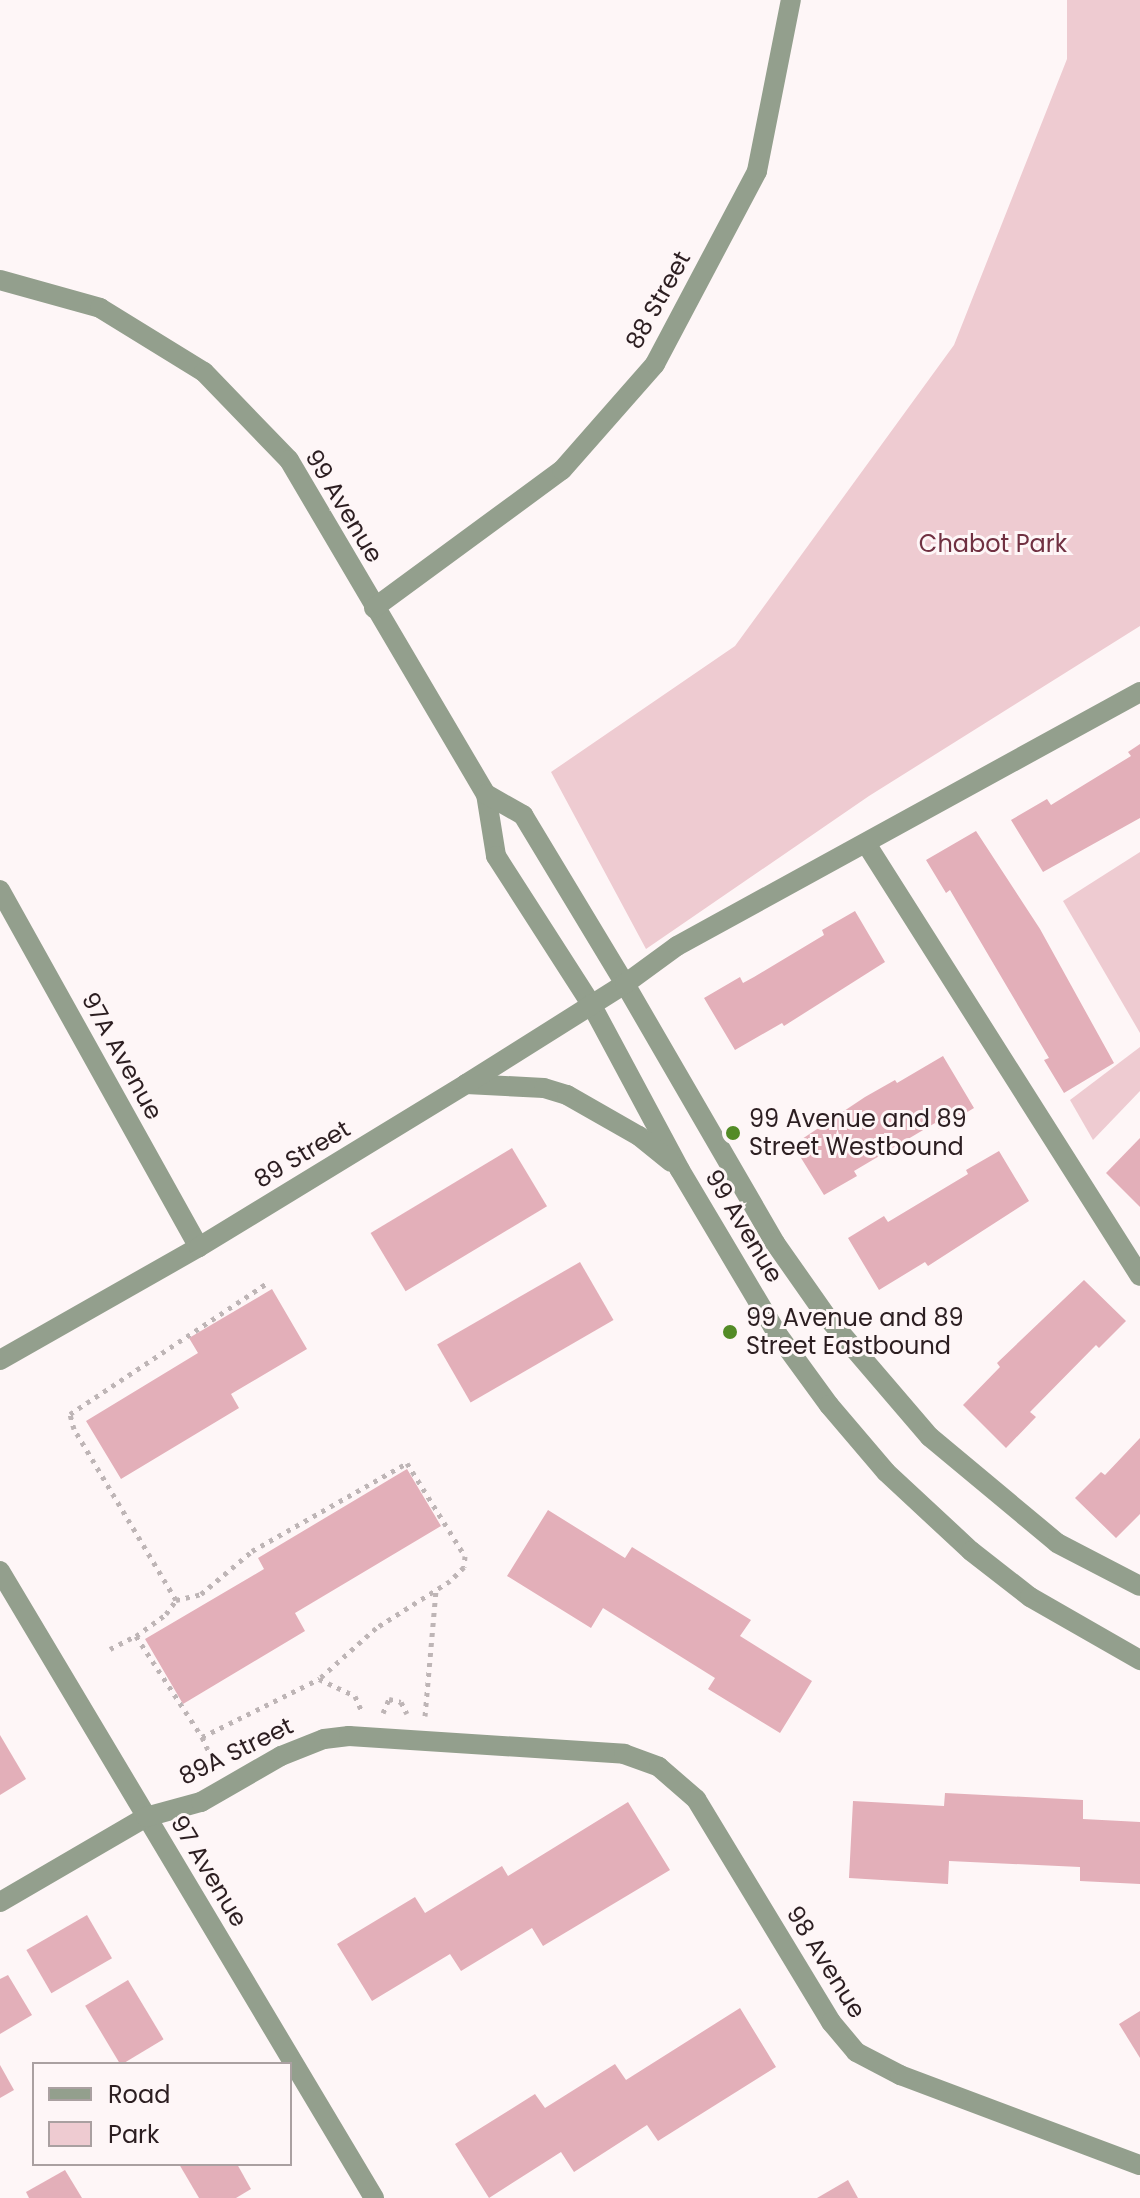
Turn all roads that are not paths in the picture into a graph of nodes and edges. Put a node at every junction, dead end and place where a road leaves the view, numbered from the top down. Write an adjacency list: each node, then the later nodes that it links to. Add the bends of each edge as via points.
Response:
1 (791, 0): 3 (street, 88 Street, via 757,171 655,364 562,470)
2 (0, 280): 3 (street, 99 Avenue, via 100,308 204,372 289,460)
3 (374, 608): 5 (street, 99 Avenue)
4 (1140, 692): 6 (street, 89 Street)
5 (486, 794): 8 (street, 99 Avenue, via 523,815); 9 (street, 99 Avenue, via 496,856)
6 (867, 845): 8 (street, 89 Street, via 677,946); 13 (street)
7 (0, 890): 12 (street, 97A Avenue)
8 (625, 984): 9 (street, 89 Street); 16 (street, 99 Avenue, via 775,1243 880,1381 930,1437 1057,1543)
9 (591, 1004): 10 (street, 89 Street); 11 (street, 99 Avenue)
10 (466, 1084): 11 (street, via 544,1088 567,1095 639,1136); 12 (street, 89 Street)
11 (680, 1170): 17 (street, 99 Avenue, via 778,1335 886,1472 1030,1597)
12 (199, 1247): 14 (street, 89 Street)
13 (1140, 1276)
14 (0, 1360)
15 (0, 1571): 19 (street, 97 Avenue)
16 (1140, 1586)
17 (1140, 1660)
18 (659, 1767): 19 (street, 89A Street, via 600,1751 349,1736 303,1746 201,1802); 21 (street, 98 Avenue, via 678,1780 708,1817 831,2022 856,2052 900,2075)
19 (146, 1817): 20 (street, 89A Street); 22 (street, 97 Avenue)
20 (0, 1902)
21 (1140, 2165)
22 (374, 2198)

